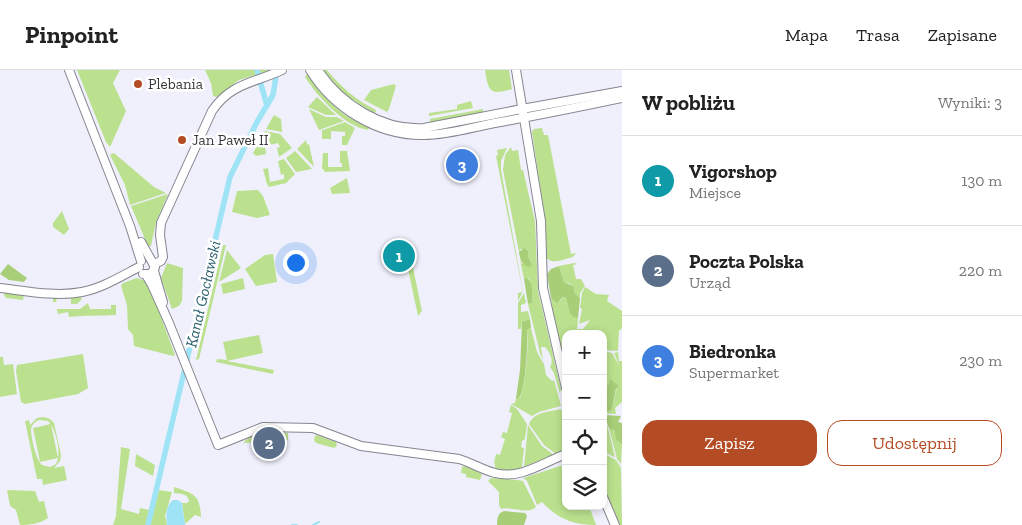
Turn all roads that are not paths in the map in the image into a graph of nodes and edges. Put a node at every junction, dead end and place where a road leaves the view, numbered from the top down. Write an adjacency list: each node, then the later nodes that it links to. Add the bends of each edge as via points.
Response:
1 (69, 70): 11 (street)
2 (310, 70): 10 (street, via 322,88 342,106 372,125)
3 (318, 70): 10 (street, via 352,105)
4 (516, 70): 8 (street)
5 (275, 73): 11 (street, via 241,85 222,98 208,118 161,223 163,257)
6 (622, 91): 8 (street)
7 (622, 98): 9 (street)
8 (522, 108): 9 (street); 10 (street, via 424,128)
9 (524, 118): 10 (street, via 423,135 404,134); 13 (street, via 541,221 543,288)
10 (389, 127)
11 (146, 267): 12 (street, via 74,293); 16 (street, via 218,445 263,427 313,428 361,446 459,459 502,475 518,473)
12 (0, 288)
13 (563, 375)
14 (562, 456): 16 (street)
15 (562, 459): 16 (street)
16 (554, 460)
17 (607, 506): 18 (street)
18 (615, 525)

